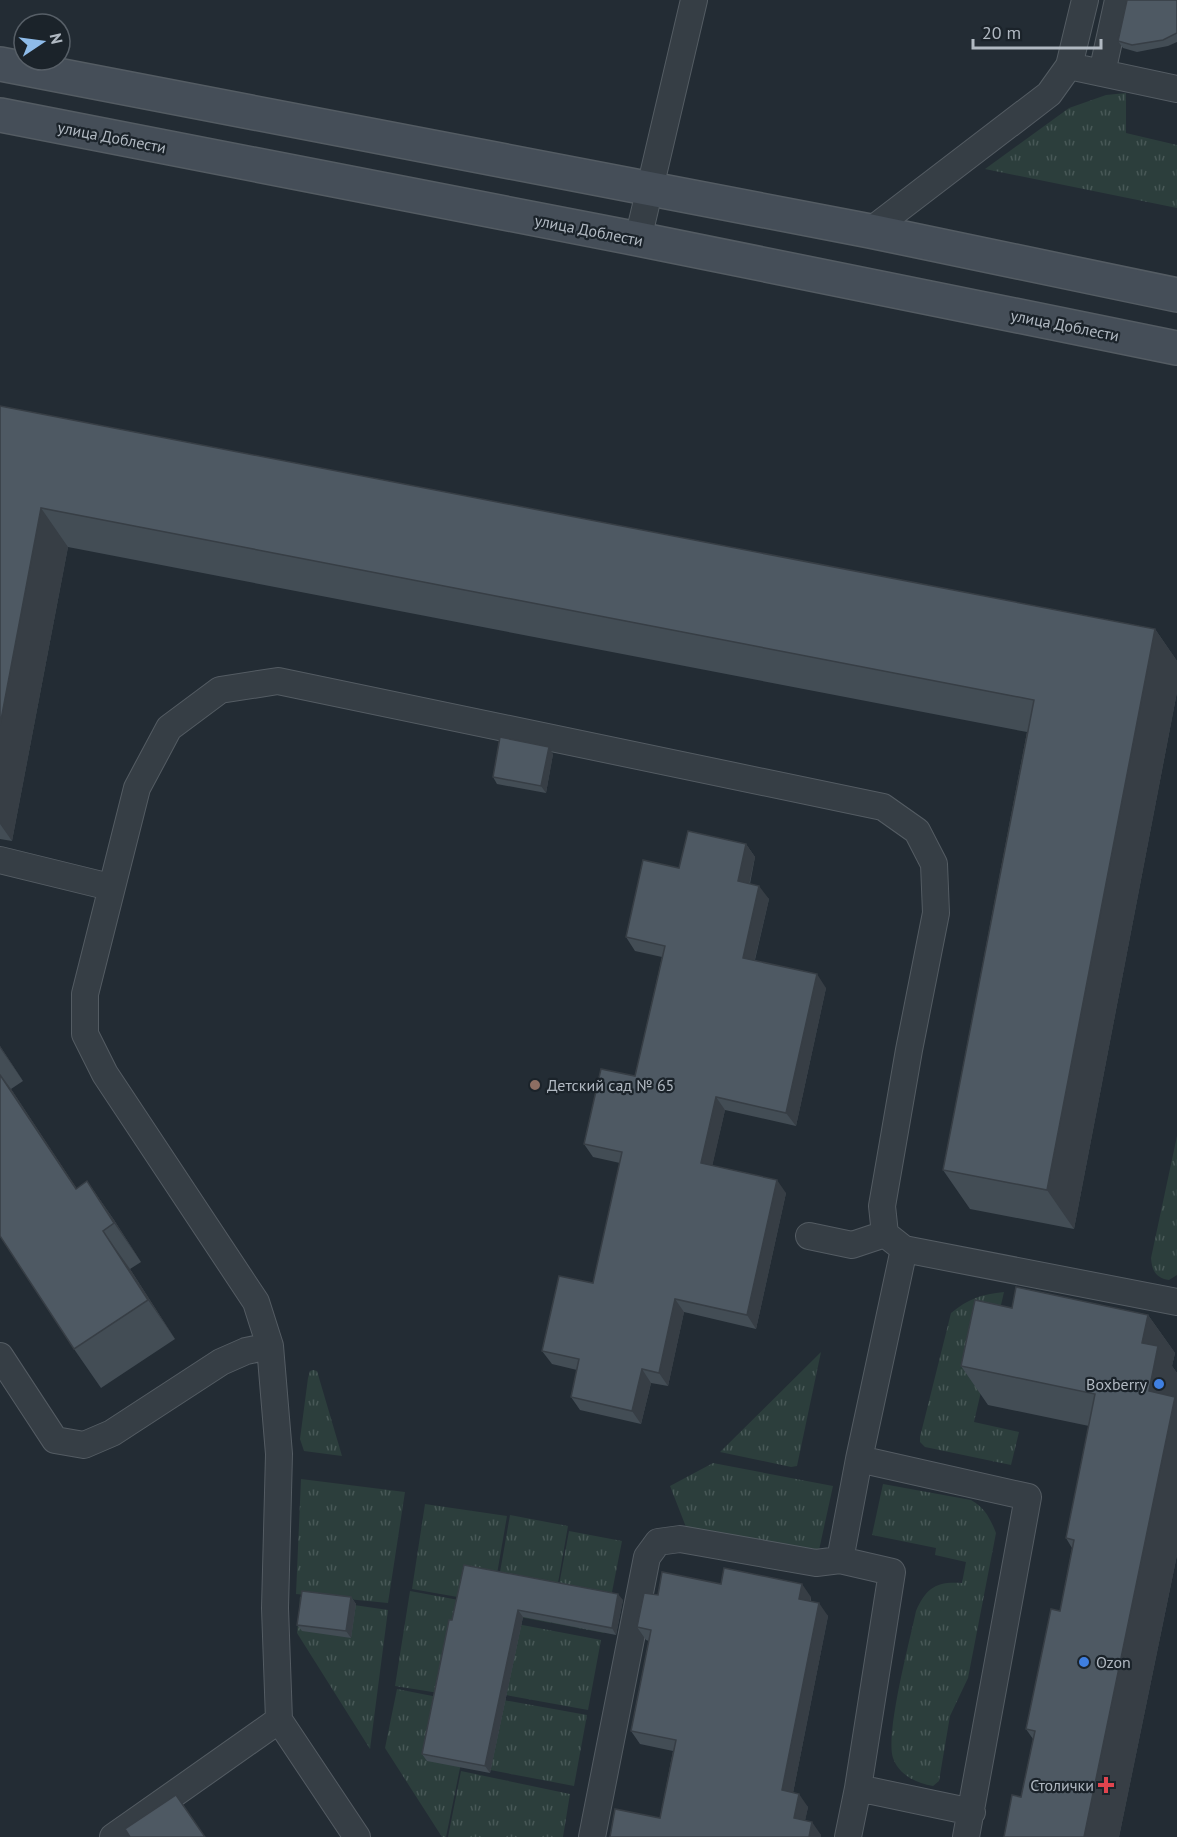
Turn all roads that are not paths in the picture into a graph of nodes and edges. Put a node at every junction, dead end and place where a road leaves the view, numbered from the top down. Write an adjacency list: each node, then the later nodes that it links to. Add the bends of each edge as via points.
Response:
1 (694, 0): 9 (lane)
2 (1085, 0): 5 (lane)
3 (1118, 0): 6 (lane)
4 (0, 64): 9 (main road)
5 (1069, 66): 6 (lane); 10 (lane, via 1049,94)
6 (1102, 73): 7 (lane)
7 (1177, 89)
8 (0, 115): 11 (main road, улица Доблести)
9 (649, 188): 10 (main road); 11 (lane)
10 (870, 231): 12 (main road)
11 (638, 239): 13 (main road, улица Доблести)
12 (1177, 295)
13 (1177, 348)
14 (0, 860): 15 (lane)
15 (110, 887): 17 (lane, via 137,788 169,728 220,690 278,681 883,807 917,831 934,864 936,913 882,1206); 19 (lane, via 85,994 85,1034 105,1074 256,1302)
16 (809, 1236): 17 (lane, via 852,1245)
17 (895, 1241): 18 (lane); 21 (lane)
18 (1177, 1302)
19 (270, 1346): 20 (lane, via 221,1362 112,1433 84,1445 56,1440); 23 (lane, via 279,1454)
20 (0, 1356)
21 (859, 1459): 22 (lane); 25 (lane, via 1028,1497)
22 (840, 1560): 24 (lane, via 892,1572); 28 (lane, via 816,1563 680,1539 658,1542 647,1557)
23 (279, 1720): 26 (lane); 27 (lane)
24 (858, 1788): 25 (lane); 29 (lane)
25 (972, 1812): 30 (lane)
26 (113, 1837)
27 (357, 1837)
28 (592, 1837)
29 (849, 1837)
30 (966, 1837)

